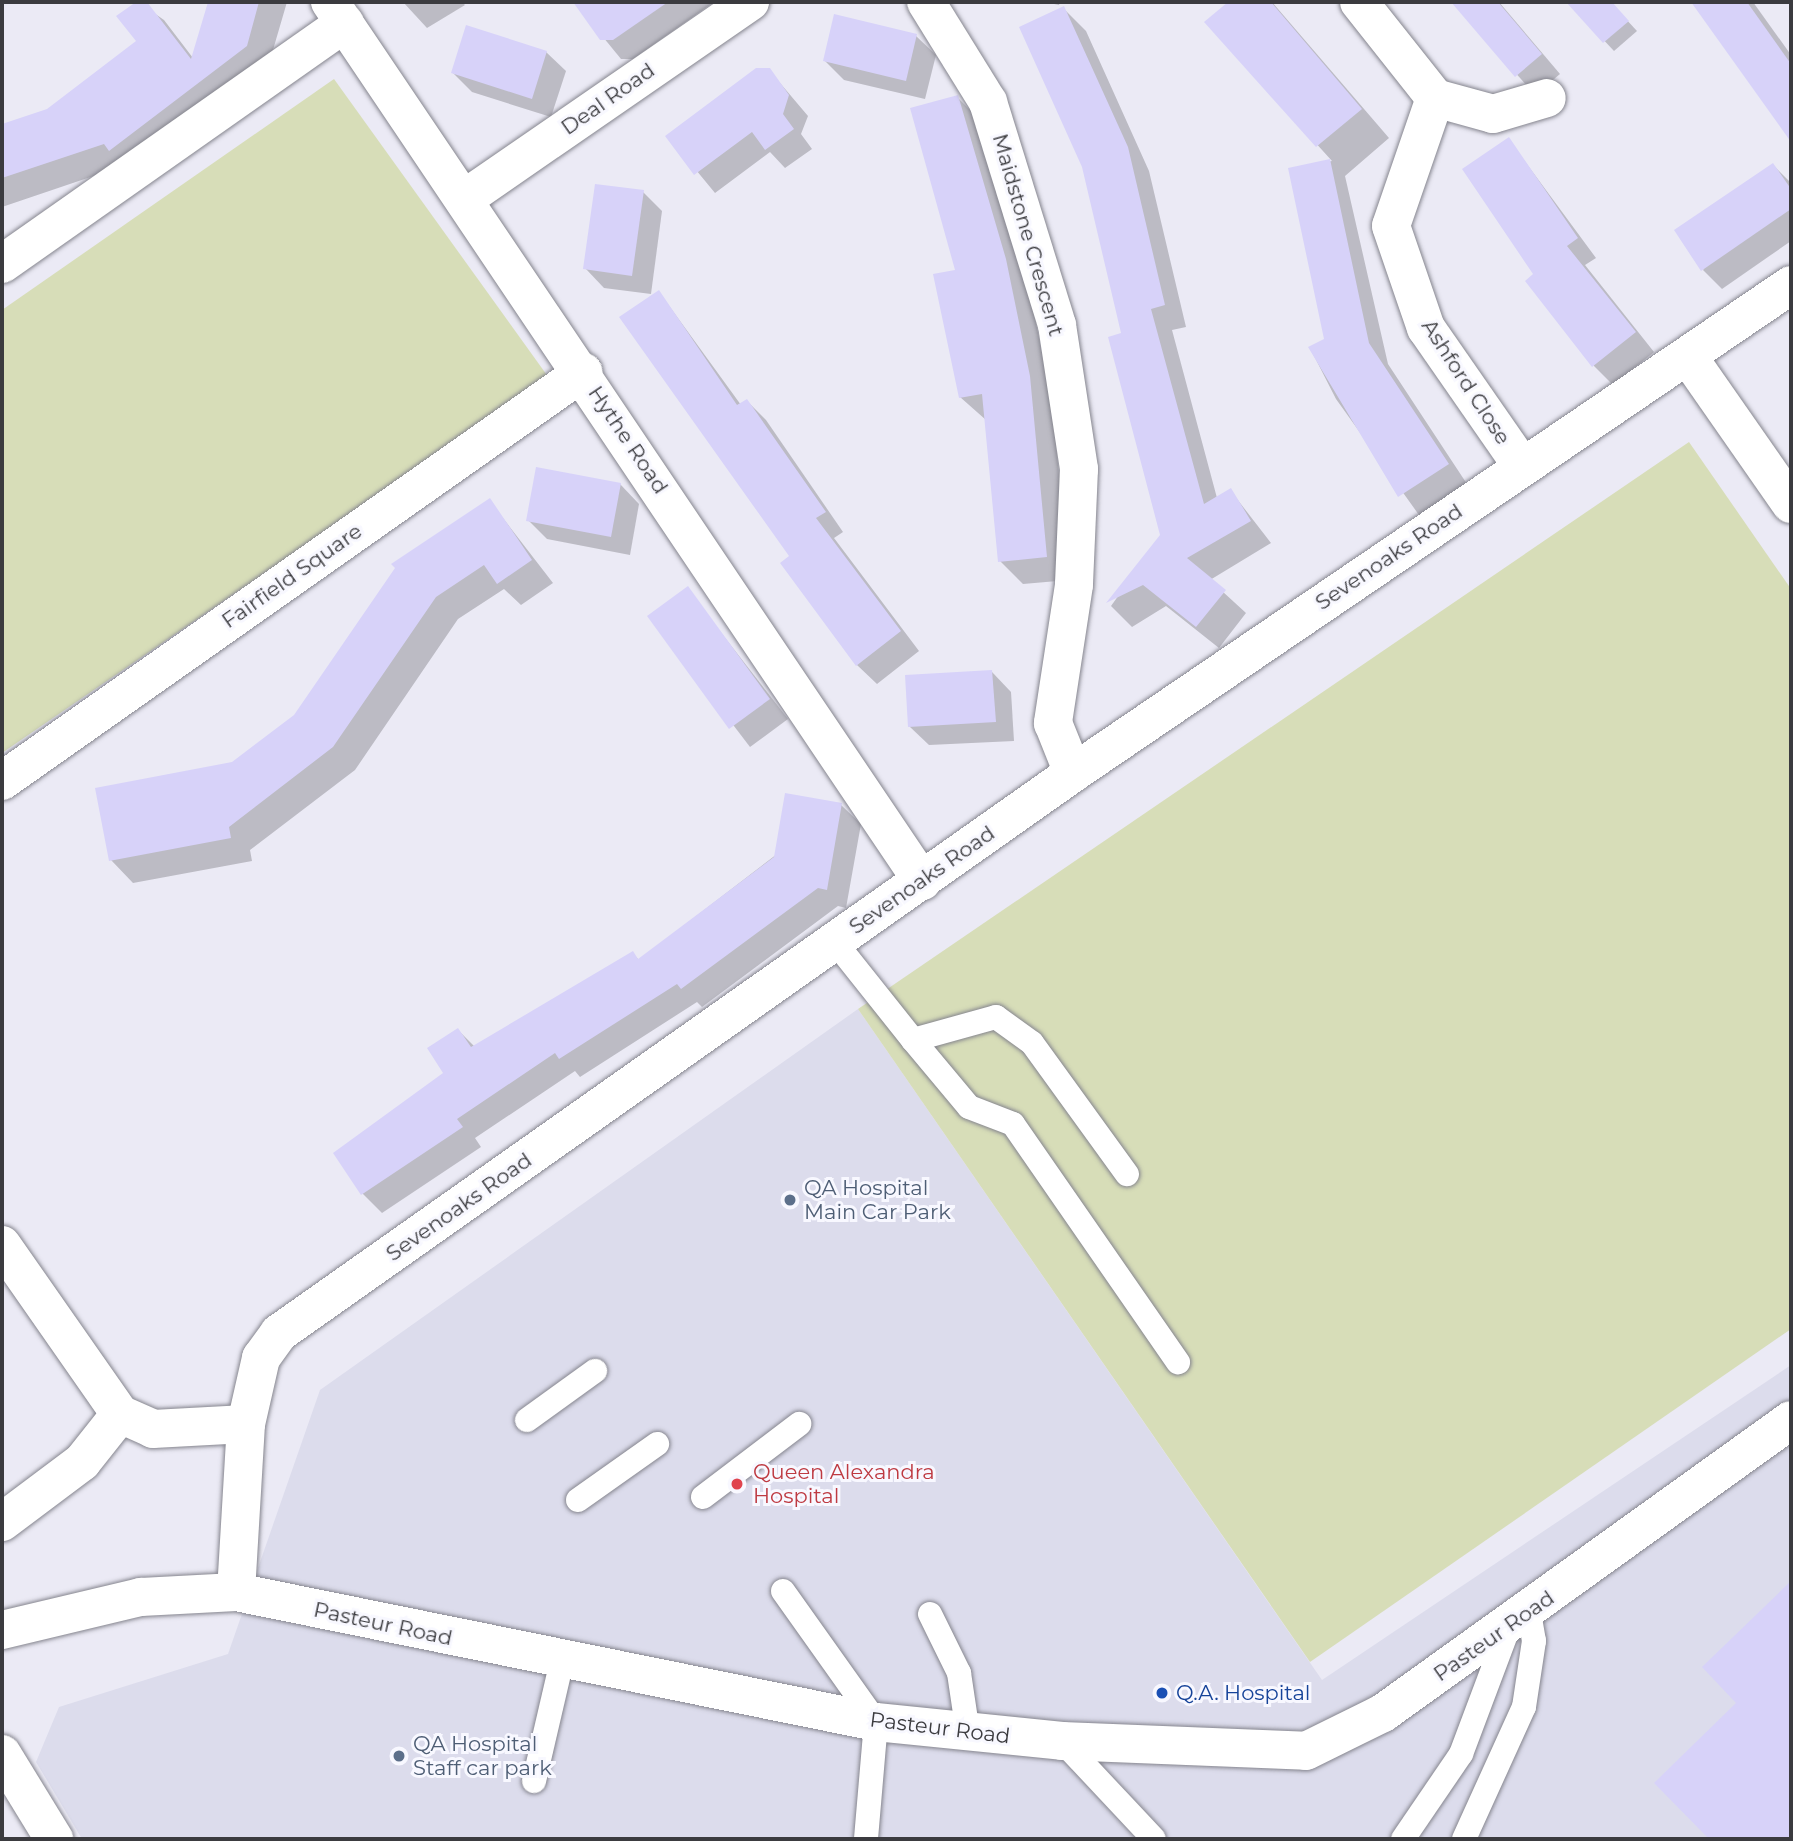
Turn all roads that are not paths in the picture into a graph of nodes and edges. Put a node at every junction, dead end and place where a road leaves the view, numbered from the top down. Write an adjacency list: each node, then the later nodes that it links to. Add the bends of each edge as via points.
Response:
1 (750, 2): 7 (street, Deal Road)
2 (926, 2): 14 (street, Maidstone Crescent, via 988,102 1057,325 1079,469 1074,585 1053,723)
3 (1359, 2): 5 (street)
4 (337, 12): 7 (street, Hythe Road); 8 (street)
5 (1435, 98): 6 (street, via 1493,114); 12 (street, Ashford Close, via 1391,226 1426,328)
6 (1546, 98)
7 (467, 197): 11 (street, Hythe Road)
8 (2, 264)
9 (1791, 285): 10 (street, Sevenoaks Road)
10 (1689, 358): 12 (street, Sevenoaks Road); 13 (street)
11 (583, 372): 15 (street, Fairfield Square); 16 (street, Hythe Road)
12 (1522, 466): 14 (street, Sevenoaks Road)
13 (1791, 503)
14 (1073, 773): 16 (street, Sevenoaks Road)
15 (2, 781)
16 (922, 881): 17 (street, Sevenoaks Road)
17 (835, 942): 18 (lane); 26 (street, Sevenoaks Road, via 279,1333 261,1358)
18 (913, 1040): 19 (lane, via 996,1017 1032,1043); 21 (lane, via 969,1107 1013,1124)
19 (1127, 1174)
20 (2, 1245): 23 (street)
21 (1178, 1362)
22 (596, 1371): 25 (lane)
23 (120, 1414): 26 (street, via 153,1429); 31 (street, via 82,1462)
24 (1791, 1419): 35 (street, Pasteur Road)
25 (527, 1420)
26 (246, 1424): 33 (street, Sevenoaks Road)
27 (799, 1424): 29 (lane)
28 (657, 1444): 30 (lane)
29 (703, 1497)
30 (578, 1500)
31 (2, 1522)
32 (783, 1591): 38 (lane)
33 (236, 1592): 36 (street, Pasteur Road, via 141,1597); 37 (street, Pasteur Road)
34 (930, 1614): 39 (lane, via 959,1674)
35 (1519, 1619): 40 (street, Pasteur Road, via 1383,1713 1306,1751); 46 (lane, via 1461,1754); 47 (lane, via 1534,1641 1524,1707)
36 (2, 1630)
37 (562, 1661): 38 (street, Pasteur Road); 42 (lane)
38 (876, 1722): 39 (street, Pasteur Road); 44 (lane)
39 (968, 1733): 40 (street, Pasteur Road)
40 (1062, 1741): 45 (lane)
41 (2, 1754): 43 (street)
42 (534, 1781)
43 (54, 1839)
44 (866, 1839)
45 (1154, 1839)
46 (1403, 1839)
47 (1464, 1839)

